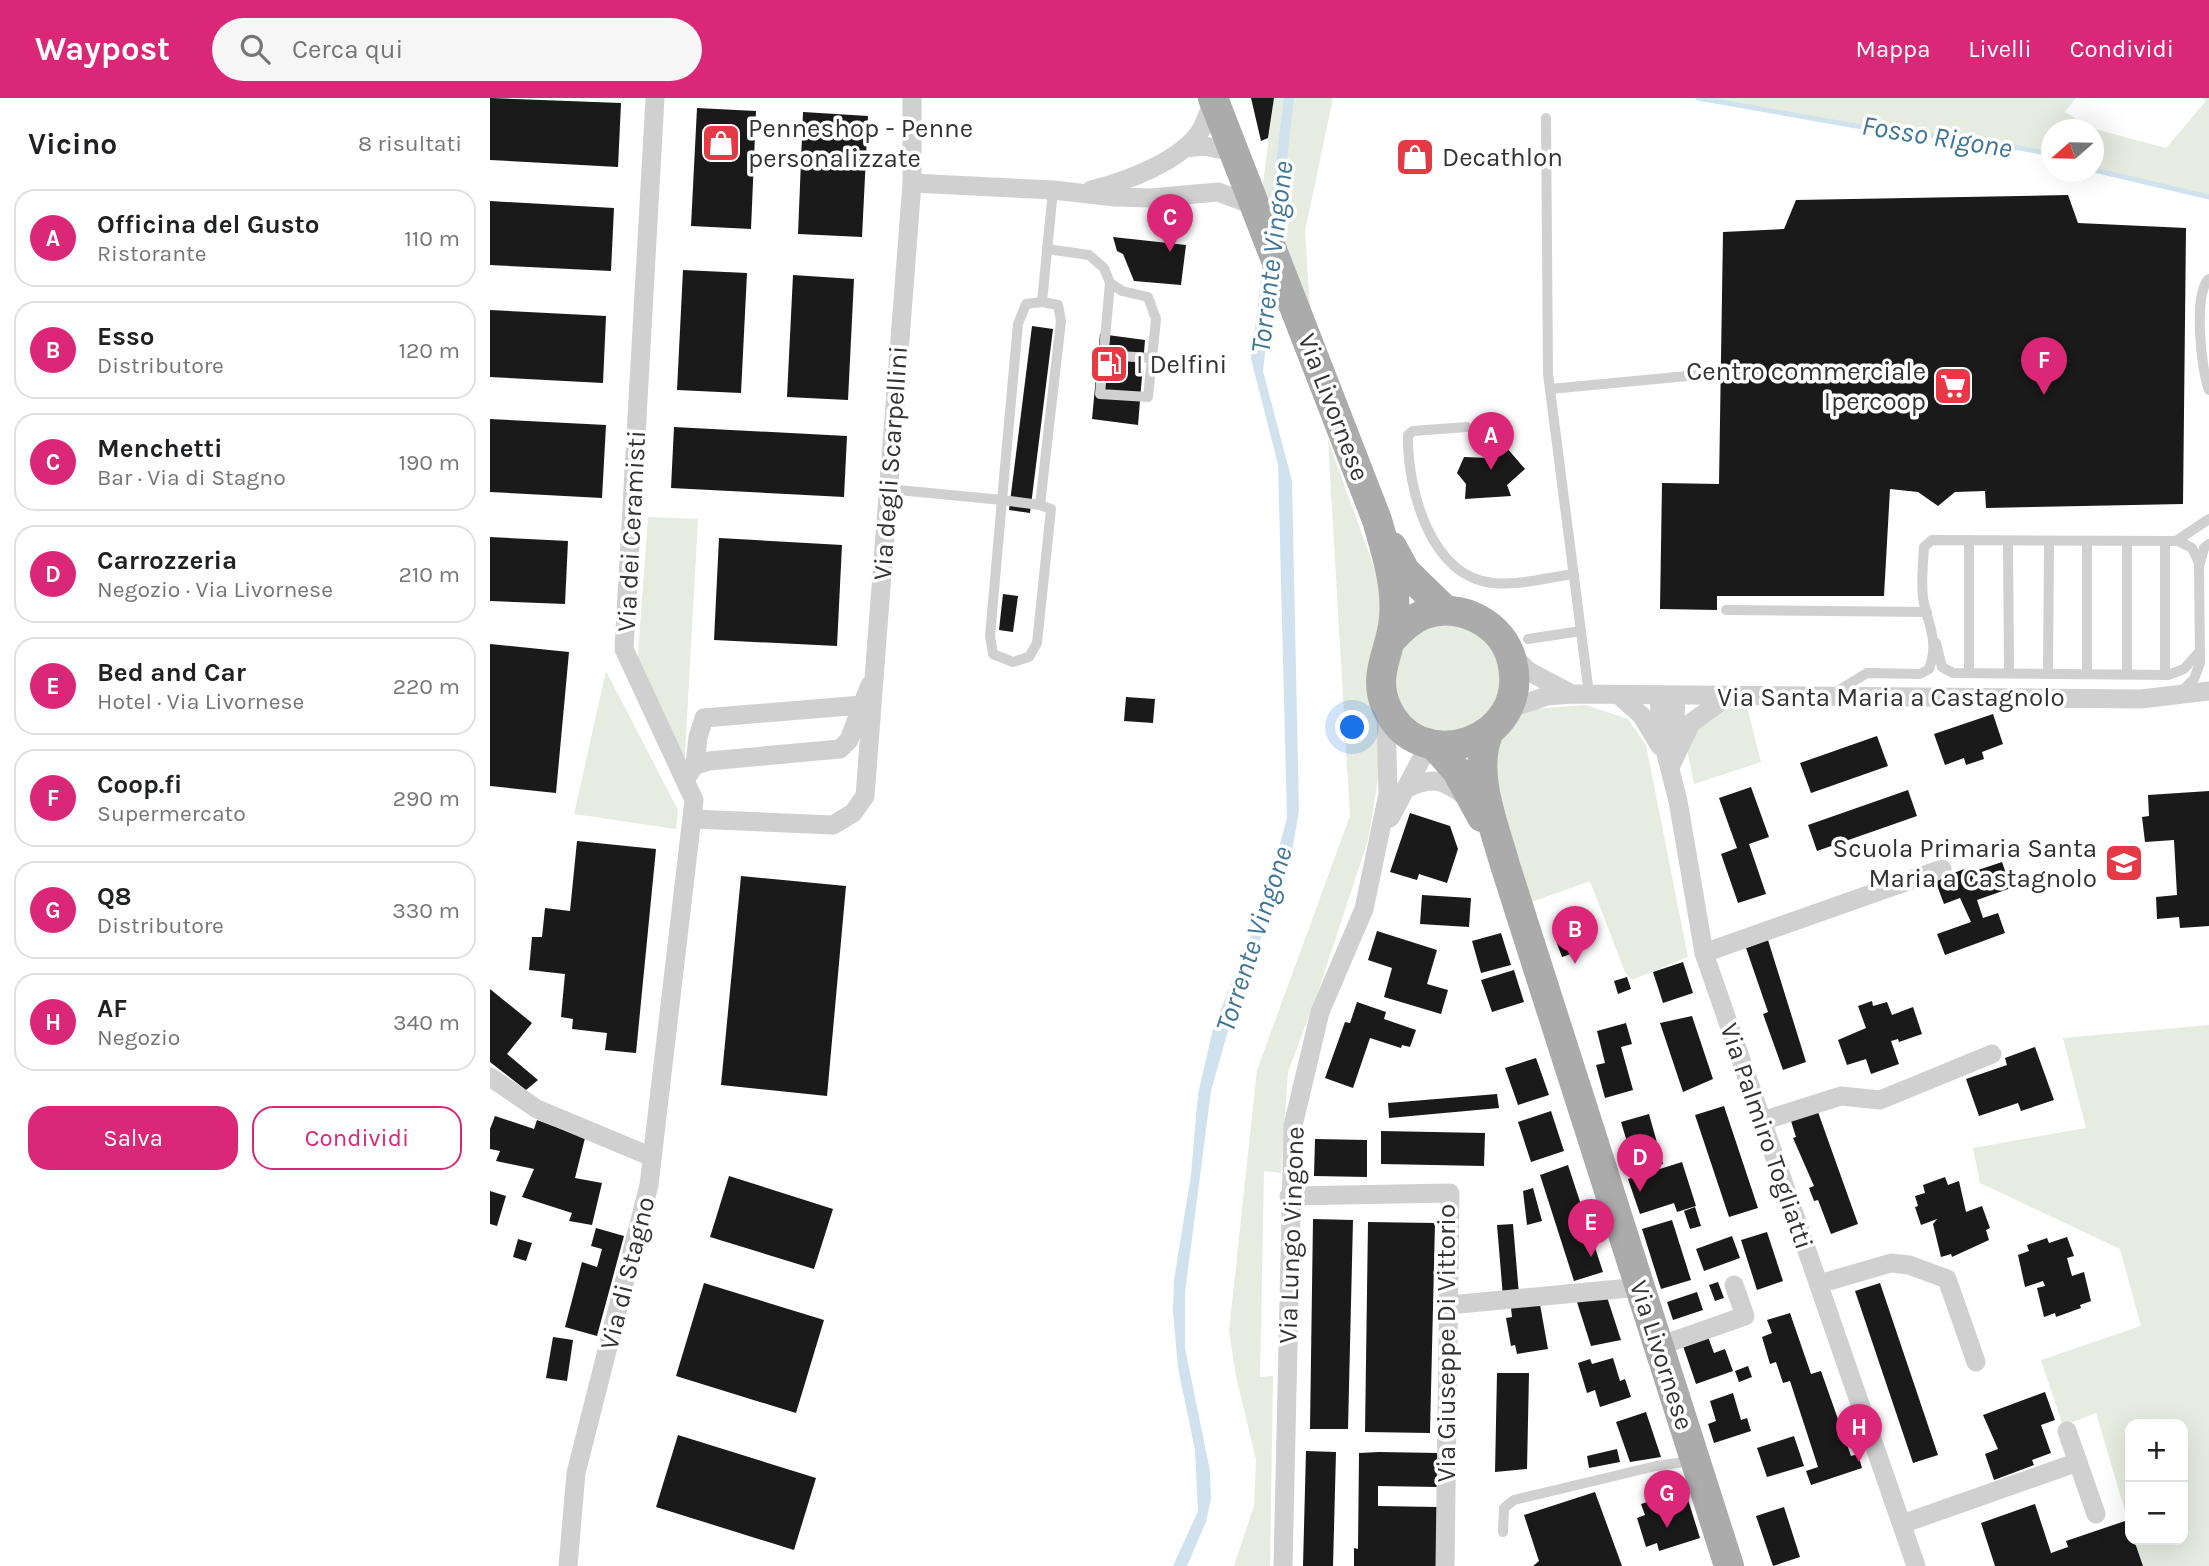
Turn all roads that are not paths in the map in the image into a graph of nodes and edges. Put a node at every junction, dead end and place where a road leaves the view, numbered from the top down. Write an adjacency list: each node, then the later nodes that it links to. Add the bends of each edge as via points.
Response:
1 (655, 98): 68 (street, Via dei Ceramisti, via 624,649)
2 (912, 98): 7 (street)
3 (1213, 99): 5 (street, via 1200,131); 6 (main road, Via Livornese)
4 (1546, 118): 20 (lane)
5 (1185, 148): 6 (street); 9 (street, via 1118,184)
6 (1234, 152): 10 (main road, Via Livornese)
7 (912, 183): 8 (street); 23 (street, Via degli Scarpellini)
8 (1053, 190): 9 (street); 11 (lane)
9 (1080, 192): 10 (street, via 1150,198 1218,192)
10 (1259, 215): 26 (main road, Via Livornese)
11 (1048, 249): 13 (lane, via 1089,255 1104,268); 14 (lane)
12 (2209, 279): 15 (lane, via 2202,286)
13 (1110, 283): 17 (lane); 18 (lane, via 1148,297 1156,319)
14 (1042, 302): 24 (lane, via 1026,304 1018,324); 25 (lane, via 1058,305 1061,321)
15 (2205, 312): 16 (lane)
16 (2205, 351): 21 (lane, via 2203,375)
17 (1103, 355): 18 (lane); 18 (lane, via 1100,394 1148,397)
18 (1152, 358)
19 (1698, 375): 20 (lane)
20 (1550, 389): 36 (lane)
21 (2209, 390)
22 (1467, 428): 36 (lane, via 1408,435 1417,498 1435,541 1453,567 1494,584)
23 (887, 489): 24 (lane); 50 (street, Via degli Scarpellini)
24 (1002, 500): 25 (lane); 25 (lane, via 990,636 993,654 1013,663 1029,657 1037,643 1051,509)
25 (1040, 505)
26 (1377, 520): 37 (main road, Via Livornese, via 1405,570); 42 (main road, Via Livornese, via 1392,572)
27 (2208, 523): 33 (lane)
28 (1969, 540): 29 (lane); 39 (lane, via 1925,544); 47 (lane)
29 (2008, 541): 30 (lane); 48 (lane)
30 (2049, 541): 31 (lane); 49 (lane)
31 (2087, 541): 32 (lane); 51 (lane)
32 (2127, 541): 33 (lane); 52 (lane)
33 (2171, 541): 35 (lane, via 2192,548); 53 (lane)
34 (2209, 544): 35 (lane)
35 (2199, 567): 43 (lane)
36 (1574, 574): 41 (lane)
37 (1445, 610): 42 (main road, via 1424,614); 44 (main road, via 1485,621)
38 (1726, 610): 39 (lane)
39 (1927, 612): 40 (lane)
40 (1933, 629): 47 (lane, via 1941,667 1949,672); 59 (lane, via 1931,665 1925,673 1867,673)
41 (1581, 631): 44 (lane); 55 (lane)
42 (1392, 639): 63 (main road, Via Livornese, via 1382,661 1380,684)
43 (2201, 641): 45 (lane); 53 (lane, via 2192,663)
44 (1519, 646): 55 (street, Via Santa Maria a Castagnolo, via 1528,671); 64 (main road)
45 (2200, 652): 46 (lane); 60 (lane, via 2194,679)
46 (2209, 666)
47 (1969, 672): 48 (lane)
48 (2009, 673): 49 (lane)
49 (2048, 673): 51 (lane)
50 (875, 674): 62 (street); 71 (street, Via degli Scarpellini, via 865,796 853,813 833,825)
51 (2087, 674): 52 (lane)
52 (2127, 674): 53 (lane)
53 (2165, 675)
54 (2209, 691): 60 (street, Via Santa Maria a Castagnolo)
55 (1581, 694): 56 (street, Via Santa Maria a Castagnolo); 64 (street, Via Santa Maria a Castagnolo, via 1547,696)
56 (1619, 695): 57 (street, Via Santa Maria a Castagnolo); 67 (street, via 1649,725)
57 (1668, 695): 58 (street, Via Santa Maria a Castagnolo); 67 (street, Via Palmiro Togliatti, via 1661,734)
58 (1728, 696): 59 (street, Via Santa Maria a Castagnolo); 67 (street, via 1691,723)
59 (1824, 697): 60 (street, Via Santa Maria a Castagnolo)
60 (2172, 698): 61 (street)
61 (2209, 704)
62 (862, 705): 68 (street, via 849,740 840,749 709,761); 68 (street, via 704,718)
63 (1386, 706): 66 (main road, Via Livornese, via 1397,724); 72 (street, Via Lungo Vingone, via 1388,794)
64 (1508, 709): 65 (main road)
65 (1488, 734): 66 (main road, via 1467,743); 73 (main road, Via Livornese, via 1483,747 1484,781)
66 (1434, 745): 69 (street, Via Lungo Vingone); 70 (main road, Via Livornese, via 1457,771)
67 (1671, 765): 75 (street, Via Palmiro Togliatti)
68 (690, 773): 71 (street, Via dei Ceramisti)
69 (1405, 789): 70 (street, via 1436,778); 72 (street, Via Lungo Vingone)
70 (1475, 804): 73 (main road, Via Livornese)
71 (692, 819): 79 (street, Via dei Ceramisti)
72 (1381, 834): 80 (street, Via Lungo Vingone, via 1364,909 1320,1012 1293,1126)
73 (1505, 865): 83 (main road, Via Livornese)
74 (1942, 869): 75 (street)
75 (1704, 953): 78 (street, Via Palmiro Togliatti)
76 (1992, 1054): 78 (street, via 1880,1100 1841,1096)
77 (490, 1077): 79 (street, via 537,1109)
78 (1762, 1121): 81 (street, Via Palmiro Togliatti)
79 (652, 1157): 93 (street, Via di Stagno, via 646,1198 576,1472)
80 (1289, 1196): 84 (street, Via Giuseppe Di Vittorio, via 1450,1193); 94 (street, Via Lungo Vingone)
81 (1819, 1284): 86 (street, via 1891,1263 1947,1279); 91 (street, Via Palmiro Togliatti)
82 (1734, 1285): 85 (street, via 1745,1316)
83 (1640, 1287): 84 (street); 85 (main road, Via Livornese)
84 (1449, 1305): 95 (street, Via Giuseppe Di Vittorio)
85 (1659, 1346): 88 (main road, Via Livornese)
86 (1976, 1362)
87 (2067, 1431): 89 (street)
88 (1695, 1461): 92 (lane, via 1514,1500 1504,1508); 96 (main road, Via Livornese)
89 (2078, 1462): 90 (street); 91 (street)
90 (2096, 1514)
91 (1902, 1524): 97 (street, Via Palmiro Togliatti)
92 (1503, 1532)
93 (568, 1566)
94 (1283, 1566)
95 (1445, 1566)
96 (1729, 1566)
97 (1916, 1566)

